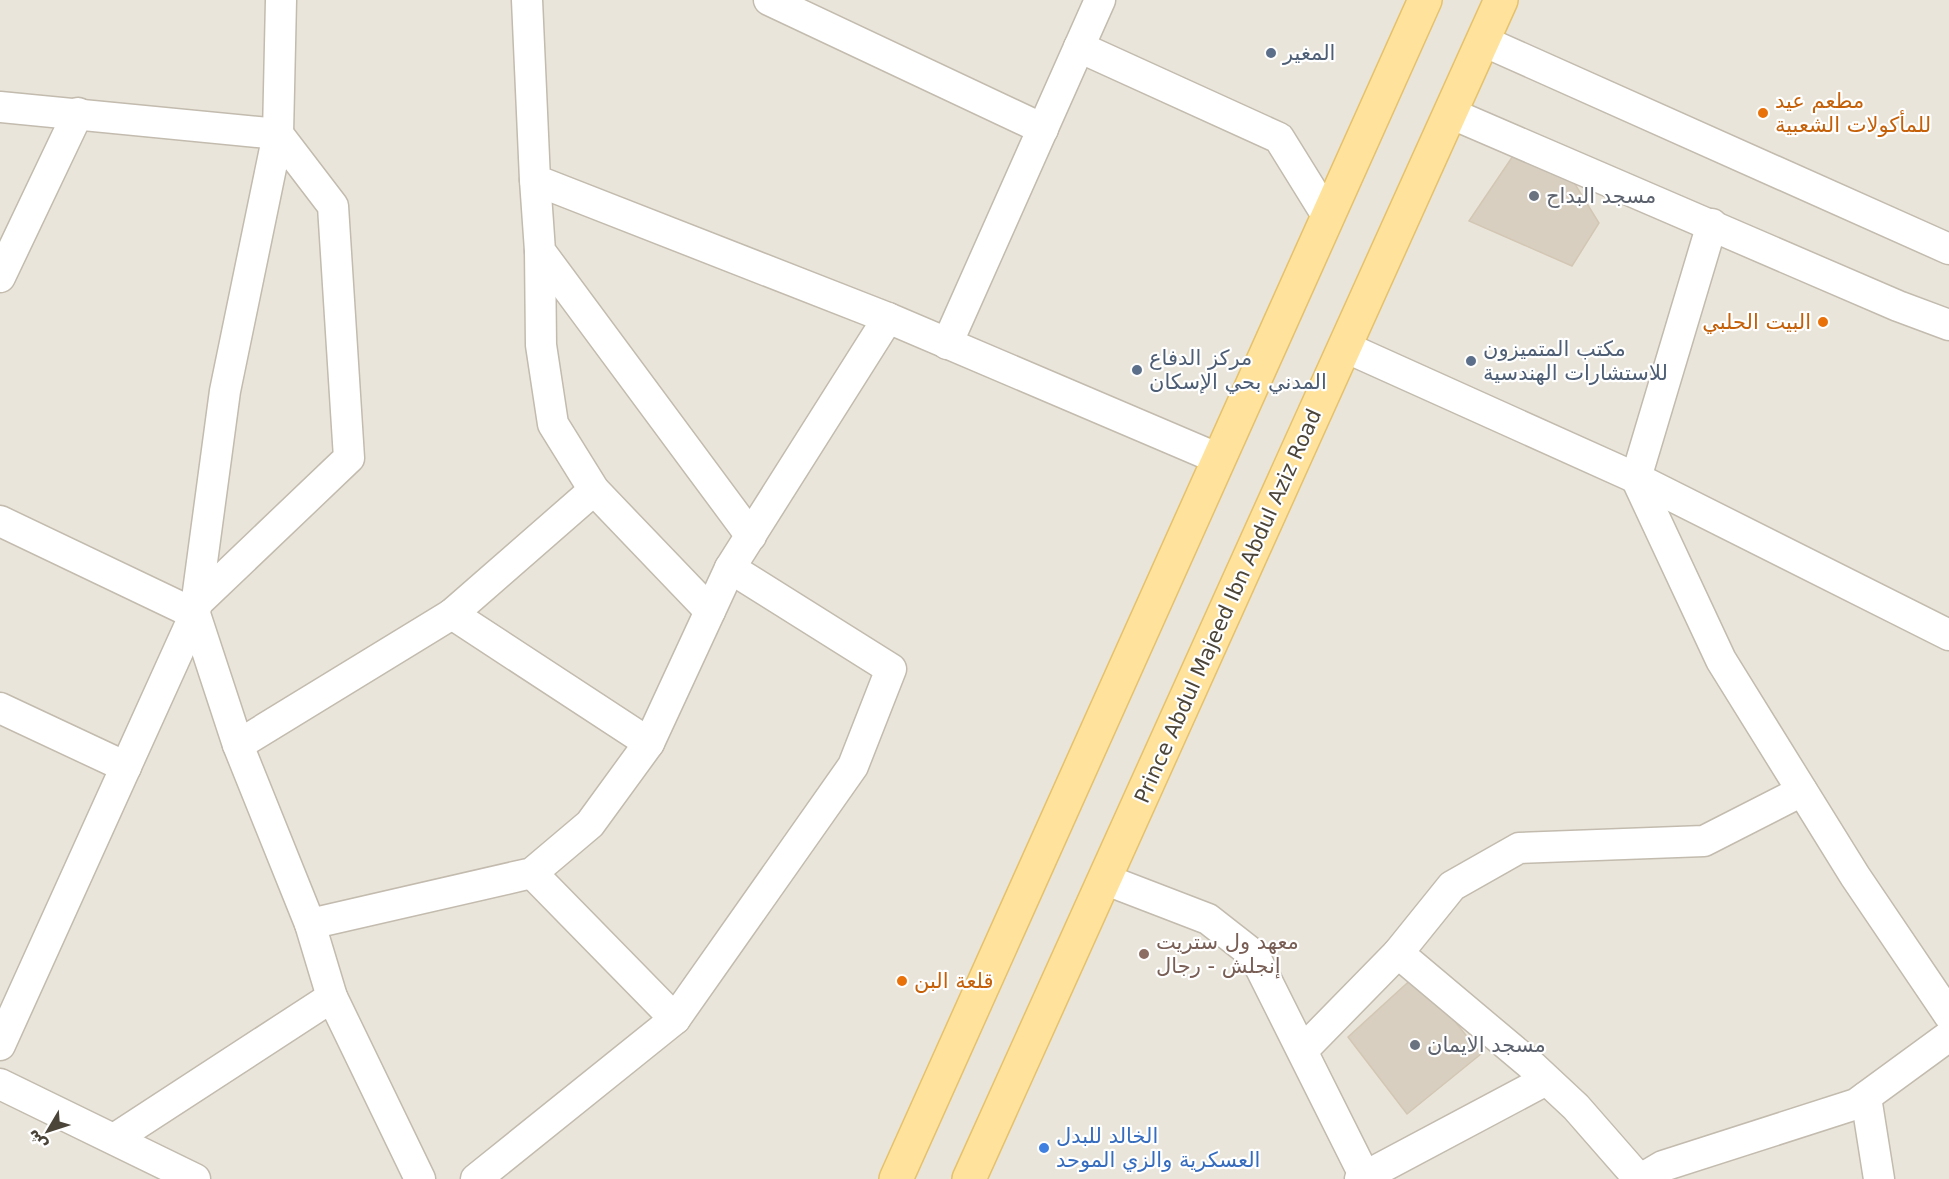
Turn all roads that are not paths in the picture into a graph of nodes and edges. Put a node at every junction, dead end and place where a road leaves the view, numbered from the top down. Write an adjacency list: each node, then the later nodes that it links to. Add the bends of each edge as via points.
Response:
1 (281, 0): 13 (street)
2 (527, 0): 14 (street)
3 (769, 0): 12 (street)
4 (1100, 0): 8 (street)
5 (1425, 0): 15 (main road)
6 (1501, 0): 7 (main road, Prince Abdul Majeed Ibn Abdul Aziz Road)
7 (1483, 41): 11 (main road, Prince Abdul Majeed Ibn Abdul Aziz Road); 17 (street)
8 (1079, 47): 12 (street); 15 (street, via 1279,138)
9 (0, 106): 10 (street)
10 (78, 113): 13 (street); 19 (street)
11 (1450, 113): 16 (street); 23 (main road, Prince Abdul Majeed Ibn Abdul Aziz Road)
12 (1043, 129): 22 (street)
13 (278, 134): 30 (street, via 225,391); 30 (street, via 333,206 349,458)
14 (535, 180): 18 (street); 20 (street)
15 (1328, 217): 24 (main road)
16 (1712, 224): 21 (street); 25 (street)
17 (1949, 249)
18 (540, 251): 26 (street, via 541,345 553,424); 28 (street)
19 (0, 277)
20 (888, 318): 22 (street); 28 (street)
21 (1949, 325)
22 (947, 344): 24 (street)
23 (1345, 347): 25 (street); 40 (main road, Prince Abdul Majeed Ibn Abdul Aziz Road)
24 (1220, 459): 57 (main road)
25 (1636, 478): 33 (street); 38 (street, via 1721,660)
26 (594, 490): 31 (street); 32 (street)
27 (0, 521): 30 (street)
28 (751, 536): 29 (street)
29 (730, 568): 31 (street); 45 (street, via 891,669 853,766)
30 (196, 609): 36 (street); 37 (street)
31 (710, 611): 35 (street)
32 (452, 614): 35 (street); 36 (street)
33 (1949, 635)
34 (0, 708): 37 (street)
35 (649, 743): 39 (street, via 590,824)
36 (238, 745): 41 (street)
37 (126, 767): 47 (street)
38 (1802, 791): 42 (street, via 1704,841 1519,848 1452,886); 44 (street, via 1854,876)
39 (532, 873): 41 (street); 45 (street)
40 (1104, 879): 48 (street, via 1208,919 1254,955); 58 (main road, Prince Abdul Majeed Ibn Abdul Aziz Road)
41 (310, 924): 43 (street)
42 (1398, 953): 48 (street); 49 (street)
43 (332, 997): 52 (street); 55 (street)
44 (1949, 1015)
45 (675, 1019): 56 (street)
46 (1949, 1036): 51 (street)
47 (0, 1045)
48 (1304, 1050): 53 (street)
49 (1546, 1080): 53 (street); 59 (street, via 1576,1107)
50 (0, 1084): 52 (street)
51 (1866, 1096): 59 (street, via 1856,1104 1663,1166); 60 (street)
52 (114, 1139): 54 (street)
53 (1364, 1178)
54 (195, 1179)
55 (420, 1179)
56 (476, 1179)
57 (896, 1179)
58 (969, 1179)
59 (1640, 1179)
60 (1879, 1179)

